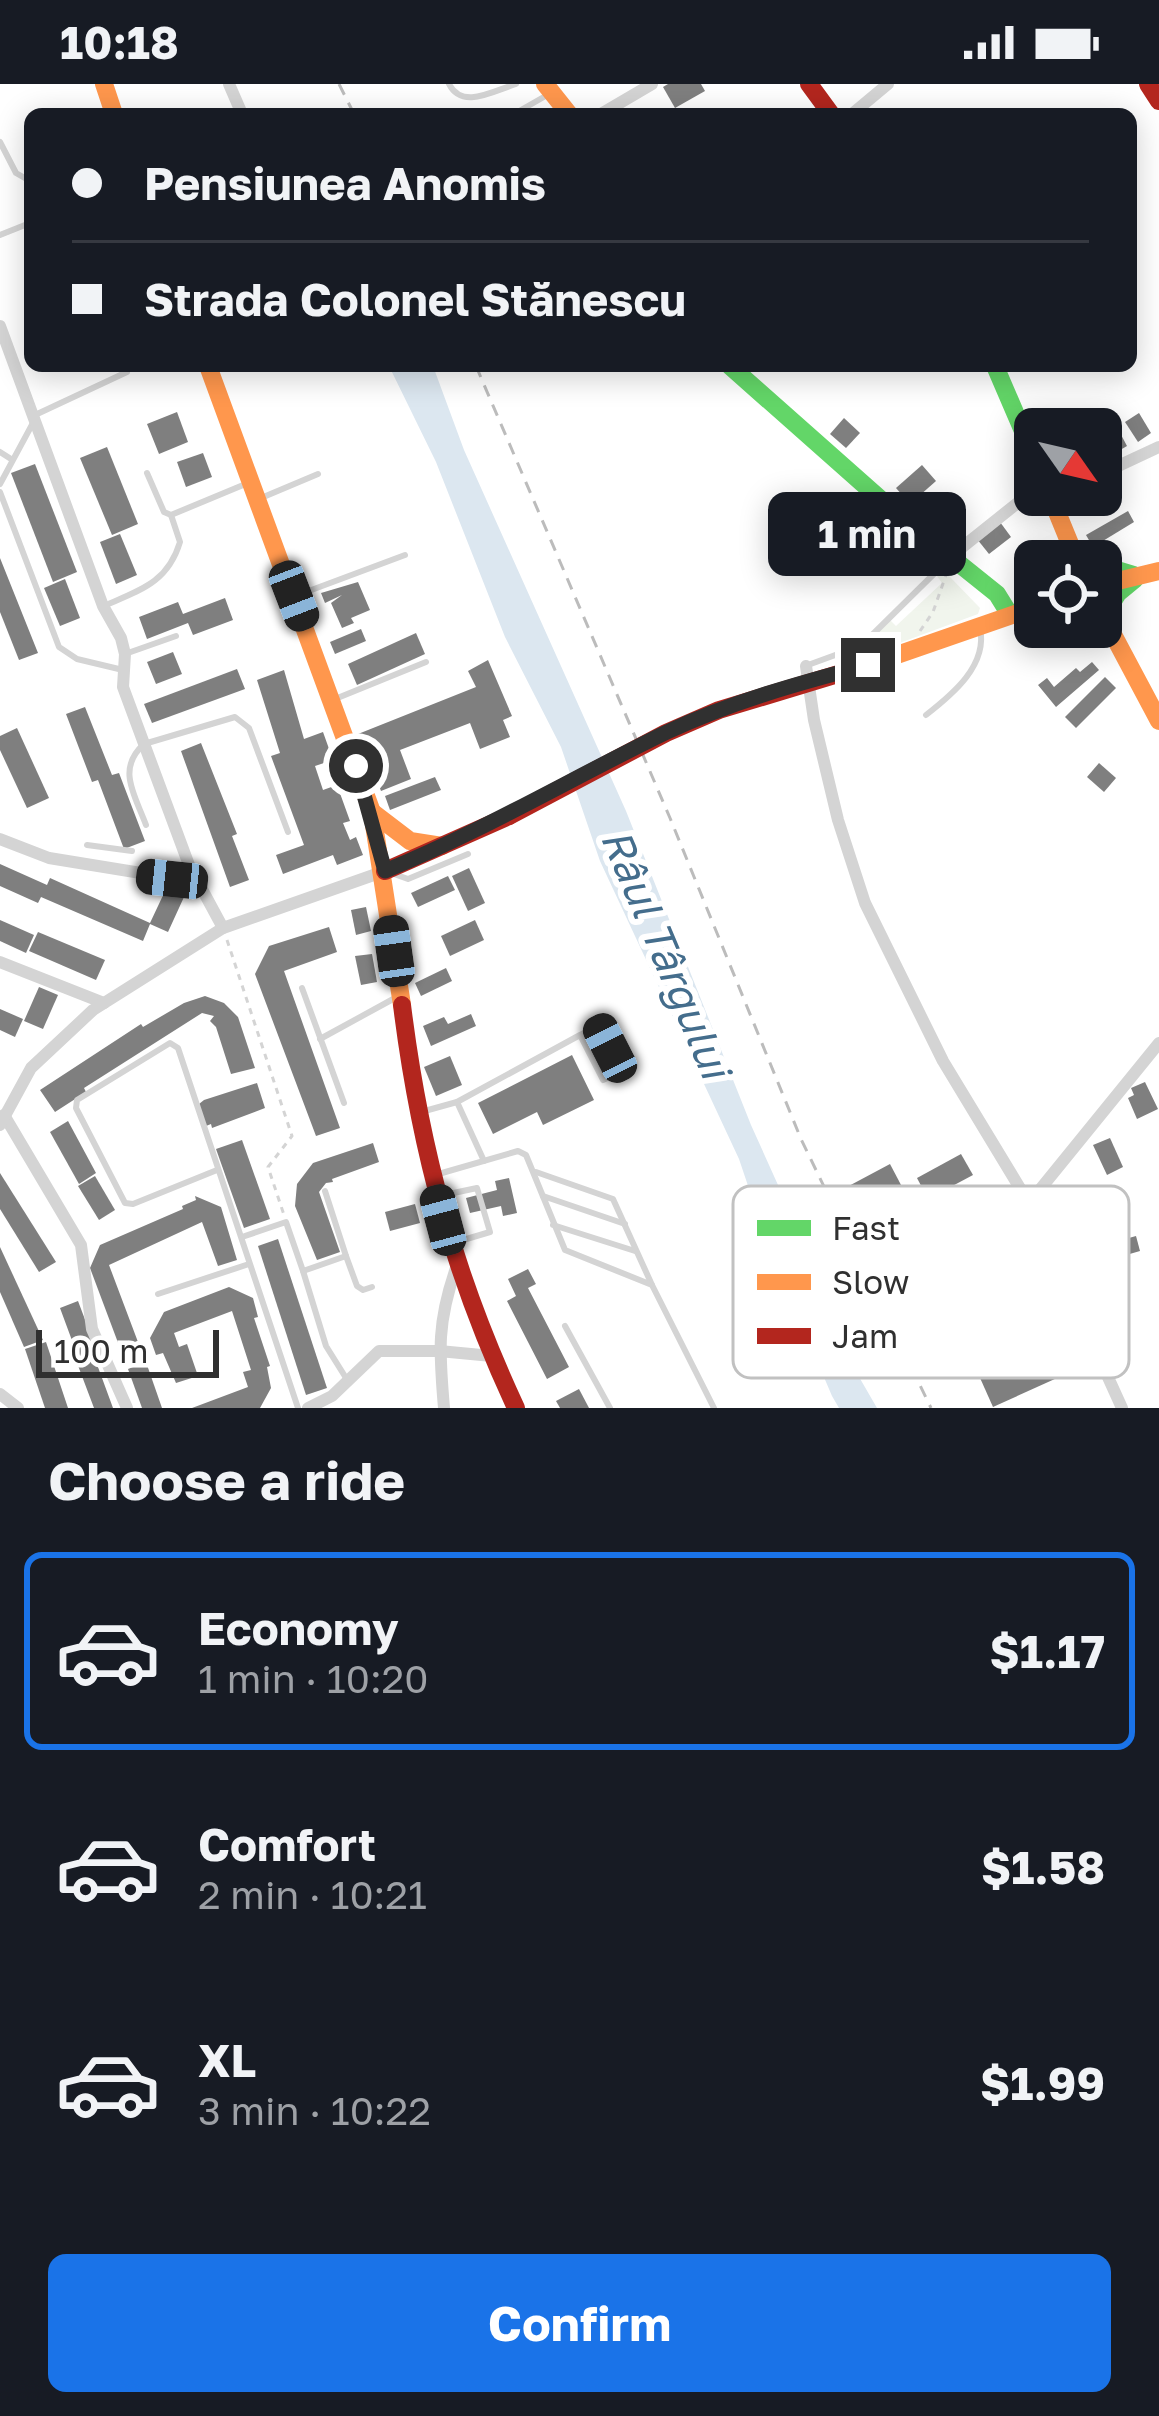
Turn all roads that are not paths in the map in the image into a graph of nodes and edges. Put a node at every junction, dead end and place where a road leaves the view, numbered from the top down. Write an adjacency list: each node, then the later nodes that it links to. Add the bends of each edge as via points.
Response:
1 (448, 84): 2 (lane, via 466,100)
2 (516, 84)
3 (652, 84): 9 (street)
4 (888, 84): 10 (street)
5 (1148, 84): 7 (main road)
6 (549, 88): 8 (lane)
7 (1159, 101)
8 (522, 108)
9 (611, 108)
10 (859, 108)
11 (0, 142): 12 (lane)
12 (24, 178)
13 (0, 326): 14 (street)
14 (5, 351): 20 (street)
15 (210, 372): 28 (main road)
16 (737, 372): 32 (main road)
17 (998, 372): 19 (main road)
18 (127, 373): 20 (lane)
19 (1014, 410)
20 (35, 416): 23 (lane); 36 (street)
21 (1159, 446): 24 (street)
22 (0, 452): 23 (lane)
23 (10, 459): 27 (lane)
24 (1122, 464)
25 (147, 473): 29 (lane)
26 (318, 474): 28 (lane)
27 (0, 488): 45 (lane, via 59,647)
28 (255, 490): 29 (lane); 35 (main road)
29 (171, 515): 36 (lane, via 180,542 165,574)
30 (1014, 516): 32 (street)
31 (405, 555): 35 (lane)
32 (950, 557): 38 (main road, via 997,594); 44 (lane, via 871,636)
33 (1149, 574): 34 (main road)
34 (1122, 590)
35 (294, 596): 46 (main road)
36 (103, 606): 42 (street)
37 (1014, 614): 38 (main road)
38 (1010, 615): 39 (main road)
39 (980, 627): 47 (lane, via 982,652 973,668); 55 (main road, bridge, via 719,710)
40 (176, 636): 42 (lane)
41 (1119, 648): 48 (main road)
42 (125, 654): 45 (street)
43 (426, 662): 46 (lane)
44 (806, 666): 79 (street, via 838,820 872,919 943,1061)
45 (123, 670): 49 (street)
46 (333, 700): 50 (main road)
47 (926, 715)
48 (1159, 722)
49 (145, 744): 51 (lane, via 128,764); 52 (lane, via 244,721); 61 (street)
50 (372, 812): 55 (main road, via 410,841); 60 (main road)
51 (146, 825)
52 (288, 832)
53 (0, 839): 59 (street)
54 (87, 844): 56 (lane)
55 (447, 846): 60 (main road)
56 (104, 850): 57 (lane); 59 (lane)
57 (132, 851)
58 (468, 854): 60 (lane, via 408,879)
59 (101, 868): 61 (street)
60 (385, 871): 62 (street); 65 (main road)
61 (196, 882): 62 (street)
62 (223, 928): 66 (street)
63 (0, 962): 66 (street)
64 (302, 988): 68 (lane)
65 (400, 995): 68 (lane); 73 (main road)
66 (104, 1003): 74 (street, via 31,1068)
67 (580, 1035): 67 (lane, via 603,1080 621,1071 598,1026); 71 (lane)
68 (320, 1039): 72 (lane)
69 (1156, 1045): 70 (street); 80 (street)
70 (1159, 1064)
71 (457, 1102): 73 (lane); 75 (lane)
72 (344, 1103)
73 (418, 1113): 78 (main road)
74 (1, 1118): 103 (street, via 81,1245 92,1329)
75 (484, 1161): 77 (lane, via 518,1150); 78 (lane)
76 (217, 1170): 76 (lane, via 125,1203 77,1100 170,1043); 86 (lane)
77 (535, 1171): 83 (lane); 84 (lane, via 613,1199)
78 (431, 1176): 82 (main road)
79 (1019, 1186)
80 (1043, 1186)
81 (325, 1191): 89 (lane)
82 (437, 1196): 87 (main road); 87 (lane, via 477,1188 490,1232)
83 (543, 1196): 84 (lane); 85 (lane)
84 (626, 1224): 88 (lane)
85 (553, 1225): 88 (lane); 93 (lane, via 573,1256)
86 (240, 1237): 90 (lane); 92 (lane, via 286,1222)
87 (450, 1244): 91 (main road)
88 (638, 1252): 93 (lane)
89 (346, 1256): 92 (lane); 94 (lane, via 358,1286)
90 (249, 1264): 95 (lane); 104 (lane)
91 (457, 1267): 97 (street, via 441,1310); 98 (main road)
92 (303, 1271): 100 (lane, via 333,1362)
93 (652, 1285): 109 (lane)
94 (372, 1287)
95 (158, 1294)
96 (565, 1326): 108 (lane)
97 (439, 1351): 98 (street); 100 (street, via 380,1351); 106 (street)
98 (493, 1356): 107 (main road)
99 (1108, 1378): 110 (street)
100 (348, 1379): 105 (street)
101 (0, 1394): 102 (street)
102 (18, 1408)
103 (127, 1408)
104 (298, 1408)
105 (312, 1408)
106 (444, 1408)
107 (517, 1408)
108 (610, 1408)
109 (714, 1408)
110 (1122, 1408)

